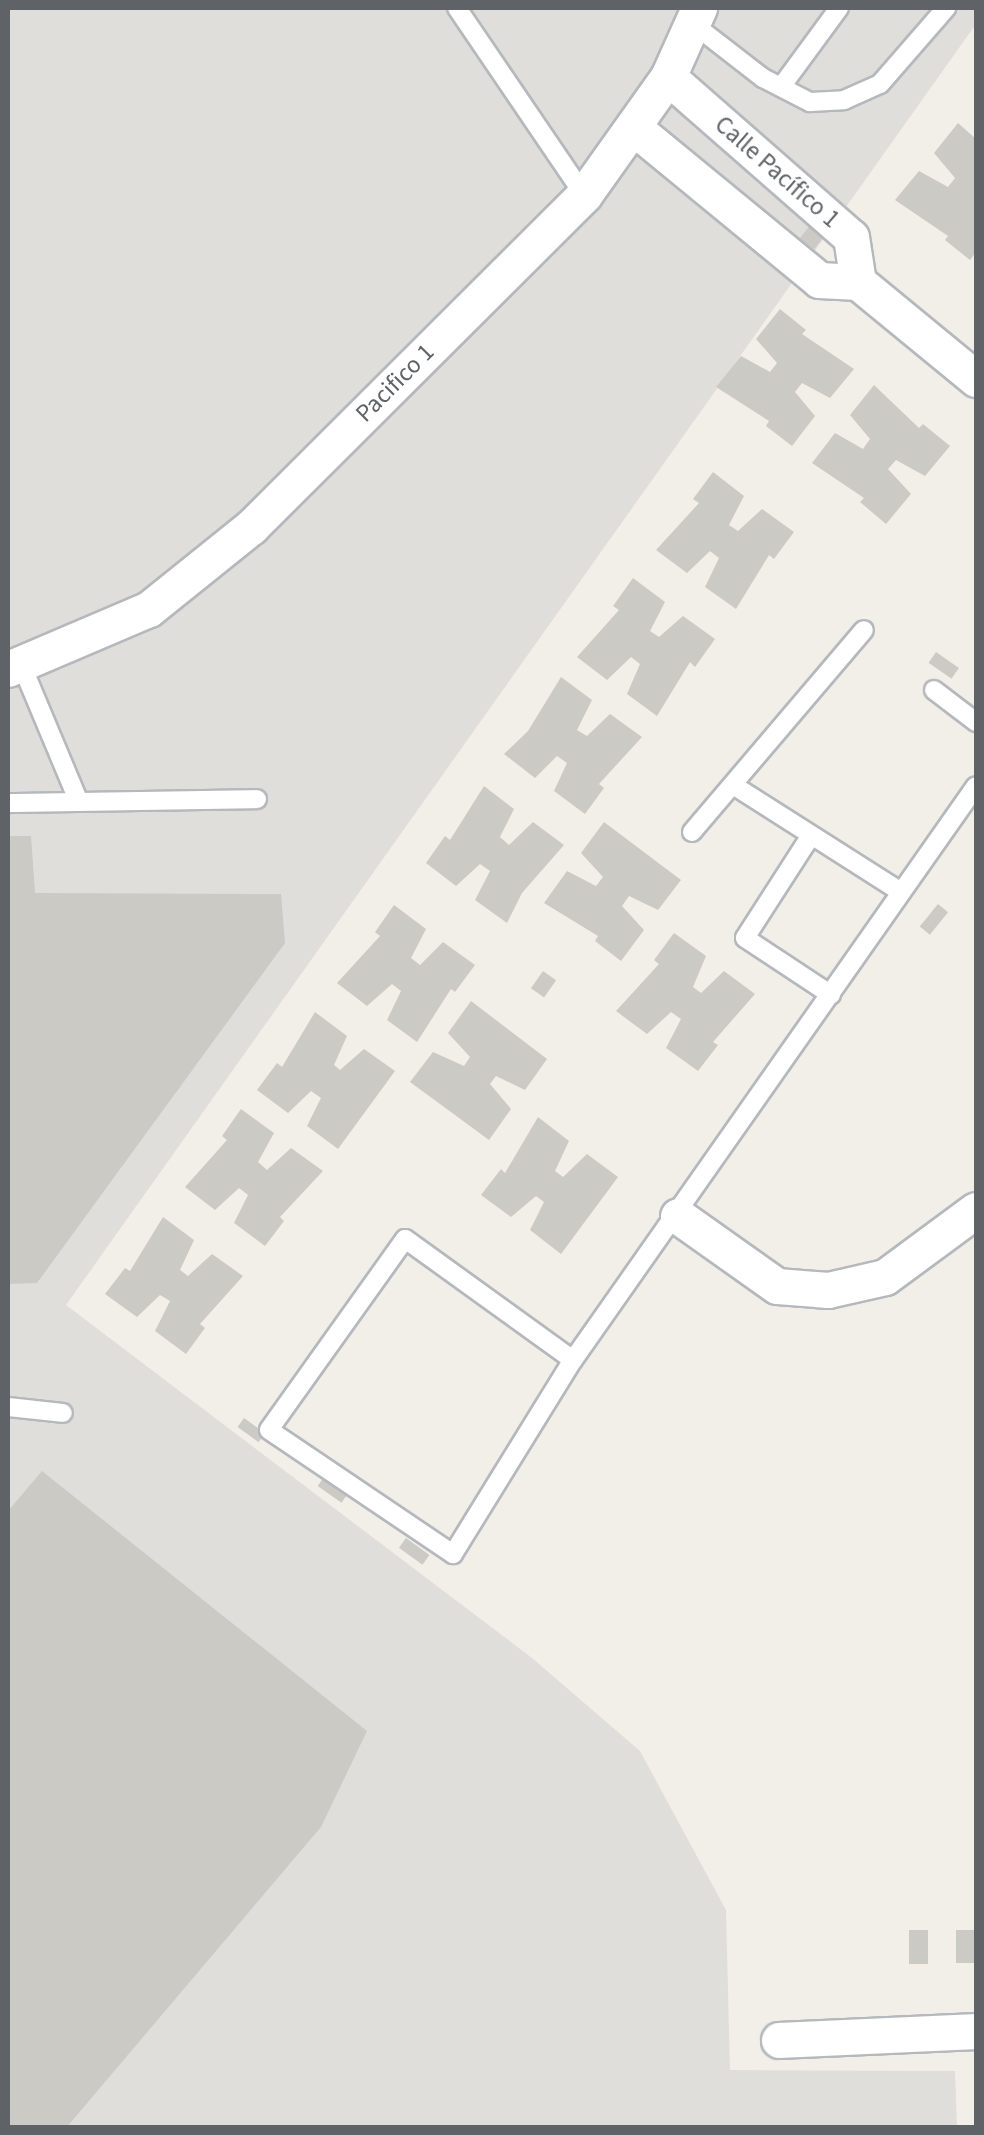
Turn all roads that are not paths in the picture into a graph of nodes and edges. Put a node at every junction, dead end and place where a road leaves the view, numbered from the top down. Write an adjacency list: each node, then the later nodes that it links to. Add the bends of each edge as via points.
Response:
1 (457, 8): 8 (lane)
2 (839, 8): 6 (lane)
3 (946, 8): 6 (lane, via 880,84 844,100 810,102)
4 (695, 15): 5 (street, Pacifico 1); 6 (lane)
5 (668, 77): 7 (street, Pacifico 1); 9 (street, Calle Pacífico 1)
6 (782, 86)
7 (632, 127): 8 (street, Pacifico 1); 10 (street)
8 (584, 195): 14 (street, Pacifico 1, via 251,527 149,609)
9 (819, 206): 10 (street); 11 (street, Calle Pacífico 1, via 851,236)
10 (786, 254): 11 (street, via 819,280)
11 (858, 282): 12 (street)
12 (972, 366)
13 (864, 630): 17 (lane)
14 (15, 667): 20 (lane)
15 (934, 690): 16 (lane)
16 (976, 722)
17 (734, 785): 22 (lane); 23 (lane)
18 (976, 786): 24 (lane, via 943,842)
19 (258, 799): 20 (lane)
20 (78, 800): 21 (lane)
21 (8, 803)
22 (692, 832)
23 (810, 838): 24 (lane); 25 (lane, via 745,938)
24 (901, 892): 25 (lane)
25 (831, 994): 27 (lane)
26 (976, 1210): 27 (street, via 886,1277 828,1290 777,1286)
27 (678, 1216): 28 (lane)
28 (574, 1360): 28 (lane, via 453,1554 268,1430 405,1239)
29 (8, 1407): 30 (lane)
30 (62, 1413)
31 (976, 2031): 32 (street)
32 (779, 2040)

